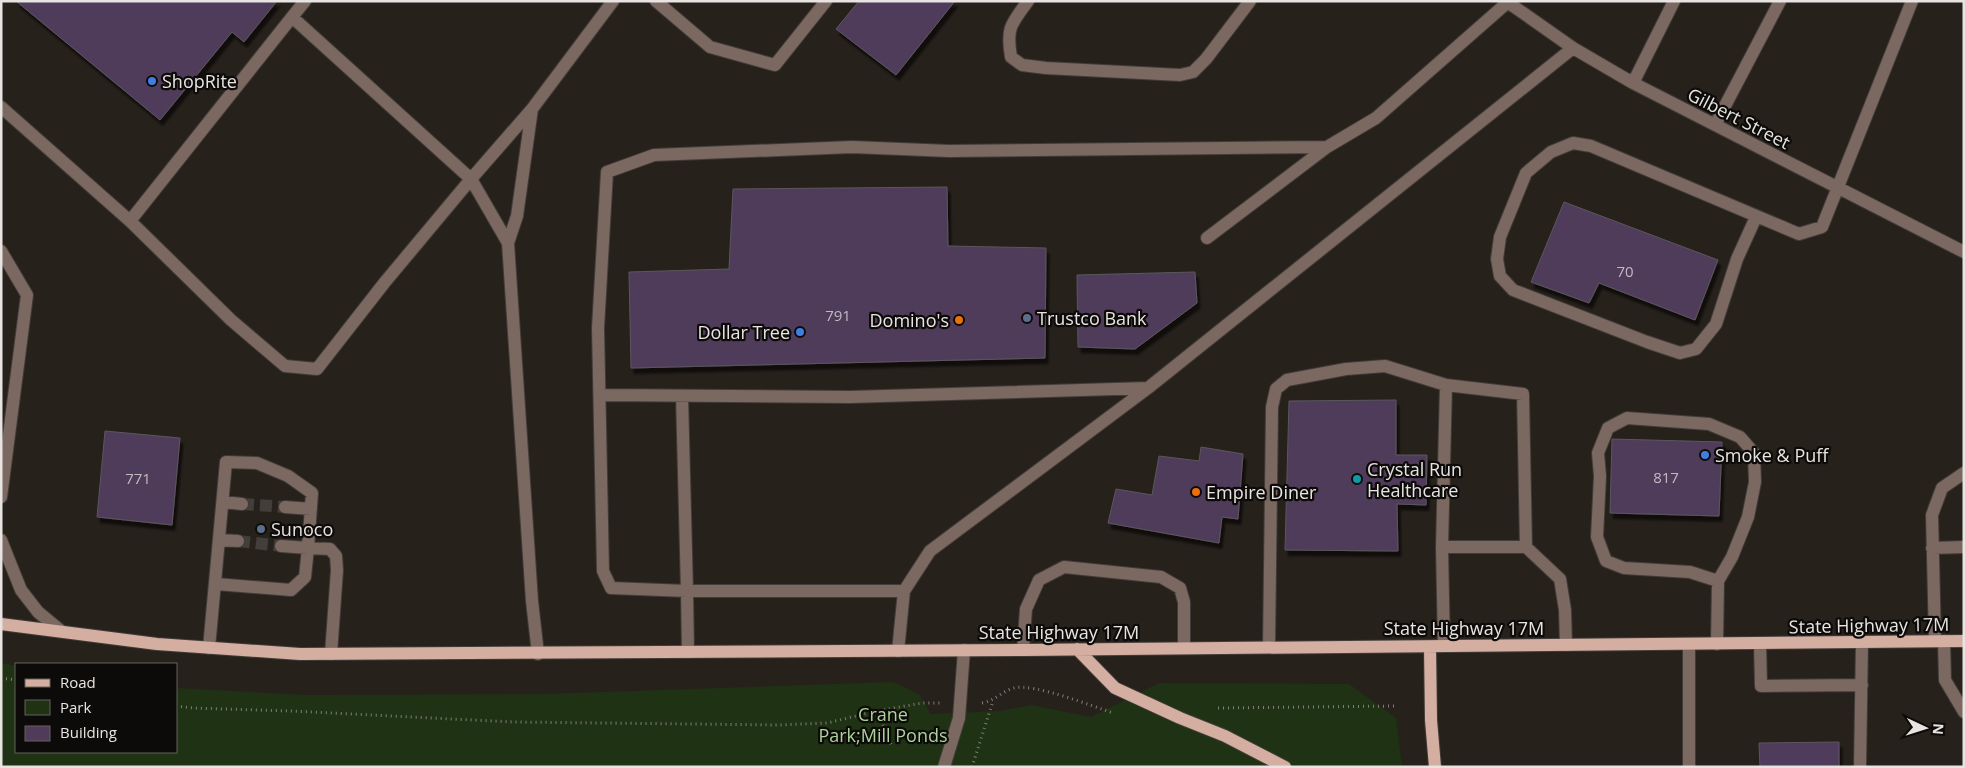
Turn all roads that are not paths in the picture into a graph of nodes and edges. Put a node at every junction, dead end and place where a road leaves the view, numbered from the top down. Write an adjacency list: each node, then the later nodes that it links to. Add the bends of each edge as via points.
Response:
1 (305, 1): 11 (street)
2 (613, 1): 15 (street)
3 (656, 1): 4 (street, via 710,47 775,65)
4 (826, 1)
5 (1028, 1): 6 (street, via 1010,25 1008,42 1011,57 1022,65 1180,75 1193,72)
6 (1250, 1)
7 (1674, 1): 13 (street)
8 (1780, 1): 16 (street)
9 (1912, 1): 19 (street)
10 (1507, 2): 12 (street, Gilbert Street); 17 (street, via 1376,118)
11 (292, 17): 18 (street); 21 (street)
12 (1573, 48): 13 (street, Gilbert Street); 27 (street)
13 (1633, 83): 16 (street, Gilbert Street)
14 (1, 107): 21 (street)
15 (532, 108): 18 (street); 23 (street, via 517,216)
16 (1715, 125): 19 (street, Gilbert Street)
17 (1327, 147): 22 (street); 28 (street, via 949,151 852,147 654,155 607,172 598,328)
18 (471, 179): 21 (street, via 317,369 285,366 231,320); 23 (street)
19 (1838, 188): 20 (street, via 1822,227 1798,234); 25 (street, Gilbert Street)
20 (1756, 217): 20 (street, via 1591,146 1573,143 1552,152 1526,173 1500,237 1497,259 1500,276 1513,290 1680,353 1696,349 1716,324 1737,259)
21 (130, 221)
22 (1207, 238)
23 (508, 243): 69 (street)
24 (1, 251): 31 (street, via 27,295)
25 (1964, 252)
26 (1446, 385): 40 (street); 41 (street, via 1523,394); 60 (street, via 1385,366 1346,369 1287,380 1276,389 1272,407)
27 (1148, 388): 29 (street, via 859,397); 48 (street, via 930,551)
28 (600, 395): 29 (street); 47 (street, via 603,571 611,588)
29 (682, 396): 47 (street)
30 (1964, 472): 44 (street, via 1942,488 1932,515)
31 (1, 497)
32 (223, 502): 33 (street); 35 (street, via 226,462 258,463 288,476 312,493); 37 (street)
33 (242, 504)
34 (285, 507): 35 (street)
35 (311, 509): 43 (street)
36 (1, 540): 50 (street, via 21,590 38,612)
37 (219, 540): 38 (street); 46 (street)
38 (238, 541)
39 (281, 546): 43 (street)
40 (1442, 547): 41 (street); 59 (street)
41 (1526, 547): 56 (street, via 1560,579)
42 (1964, 547): 44 (street)
43 (308, 548): 46 (street, via 305,577 291,590); 68 (street, via 330,549 336,556)
44 (1932, 548): 51 (street)
45 (1718, 581): 45 (street, via 1748,517 1755,482 1754,453 1740,437 1709,424 1627,418 1608,428 1598,453 1597,537 1606,561 1624,568 1690,572); 54 (street)
46 (216, 584): 61 (street)
47 (687, 590): 48 (street); 67 (street)
48 (904, 591): 64 (street)
49 (1, 624): 50 (main road, State Highway 17M)
50 (61, 631): 61 (main road, State Highway 17M)
51 (1940, 641): 52 (main road, State Highway 17M); 53 (main road, State Highway 17M); 71 (street, via 1945,680)
52 (1964, 641)
53 (1862, 642): 55 (main road, State Highway 17M); 70 (street)
54 (1717, 644): 55 (main road, State Highway 17M); 57 (main road, State Highway 17M)
55 (1760, 644): 70 (street, via 1761,686)
56 (1566, 645): 57 (main road, State Highway 17M); 59 (main road, State Highway 17M)
57 (1689, 645): 75 (street)
58 (1430, 646): 59 (main road, State Highway 17M); 60 (main road, State Highway 17M); 74 (main road, via 1431,720)
59 (1444, 646)
60 (1269, 647): 62 (main road, State Highway 17M)
61 (210, 648): 68 (main road, State Highway 17M)
62 (1184, 648): 63 (main road, State Highway 17M); 66 (street, via 1184,602 1180,588 1161,577 1064,567 1039,580 1026,609)
63 (1076, 649): 66 (main road, State Highway 17M); 73 (main road, via 1115,688 1225,736)
64 (898, 650): 65 (main road, State Highway 17M); 67 (main road, State Highway 17M)
65 (964, 650): 66 (main road, State Highway 17M); 72 (street, via 960,718)
66 (1023, 650)
67 (688, 652): 69 (main road, State Highway 17M)
68 (331, 654): 69 (main road, State Highway 17M)
69 (538, 654)
70 (1862, 685): 76 (street)
71 (1964, 712)
72 (944, 767)
73 (1285, 767)
74 (1436, 767)
75 (1689, 767)
76 (1860, 767)

